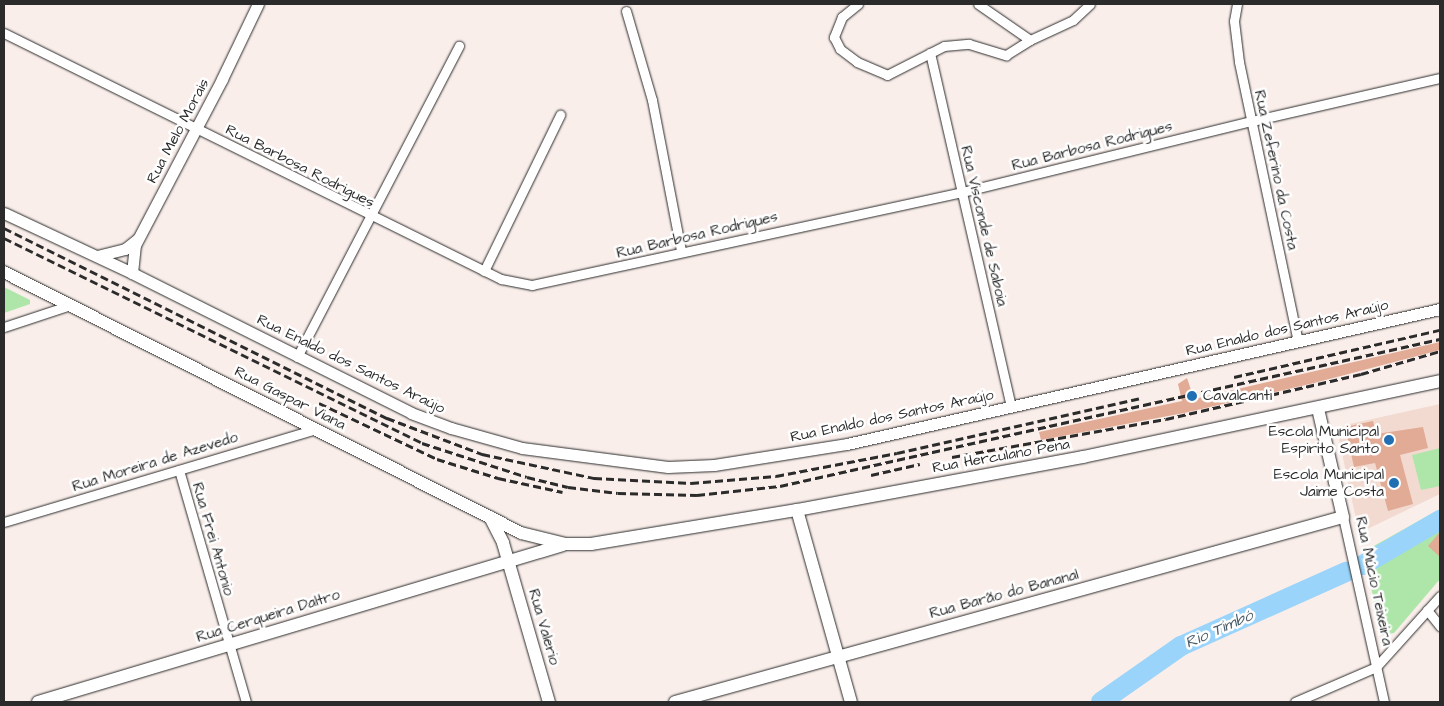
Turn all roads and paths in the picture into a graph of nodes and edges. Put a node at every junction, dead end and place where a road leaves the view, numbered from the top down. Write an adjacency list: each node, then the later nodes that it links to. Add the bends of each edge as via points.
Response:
1 (258, 4): 14 (street, Rua Melo Morais)
2 (858, 4): 10 (street, via 842,16 834,37 840,49 857,62 887,75)
3 (978, 4): 8 (street)
4 (1090, 4): 8 (street, via 1073,20)
5 (1236, 4): 13 (street, Rua Zeferino da Costa, via 1236,41)
6 (626, 11): 19 (street, via 652,100)
7 (4, 33): 14 (street, Rua Barbosa Rodrigues)
8 (1030, 40): 10 (street, via 1006,55 970,44 954,44)
9 (459, 46): 17 (street)
10 (930, 53): 15 (street, Rua Visconde de Saboia)
11 (1440, 78): 13 (street, Rua Barbosa Rodrigues)
12 (560, 115): 21 (street)
13 (1252, 120): 15 (street, Rua Barbosa Rodrigues); 27 (street, Rua Zeferino da Costa)
14 (195, 128): 17 (street, Rua Barbosa Rodrigues); 18 (street, Rua Melo Morais)
15 (962, 192): 19 (street, Rua Barbosa Rodrigues); 30 (street, Rua Visconde de Saboia)
16 (4, 213): 20 (street, Rua Enaldo dos Santos Araújo)
17 (370, 216): 21 (street, Rua Barbosa Rodrigues); 28 (street)
18 (138, 239): 20 (street, via 125,249); 23 (street, Rua Melo Morais, via 131,259)
19 (681, 251): 21 (street, Rua Barbosa Rodrigues, via 568,280 532,285 517,285)
20 (97, 256): 23 (street, Rua Enaldo dos Santos Araújo)
21 (484, 271)
22 (4, 272): 24 (main road, Rua Gaspar Viana)
23 (132, 273): 28 (street, Rua Enaldo dos Santos Araújo)
24 (70, 305): 26 (street); 32 (main road, Rua Gaspar Viana)
25 (1440, 309): 27 (street, Rua Enaldo dos Santos Araújo)
26 (4, 327)
27 (1298, 341): 30 (street, Rua Enaldo dos Santos Araújo)
28 (297, 356): 30 (street, Rua Enaldo dos Santos Araújo, via 411,413 451,428 522,448 668,467 714,465 847,444)
29 (1440, 381): 31 (main road, Rua Herculano Pena)
30 (1011, 407)
31 (1318, 409): 34 (main road, Rua Herculano Pena); 35 (main road, Rua Múcio Teixeira)
32 (315, 429): 33 (street, Rua Moreira de Azevedo); 36 (main road, Rua Gaspar Viana)
33 (178, 470): 37 (street, Rua Moreira de Azevedo); 43 (street, Rua Frei Antonio)
34 (797, 510): 38 (main road, Rua Herculano Pena, via 591,544); 44 (main road)
35 (1343, 516): 44 (main road, Rua Barão do Bananal); 45 (street, Rua Múcio Teixeira)
36 (489, 517): 38 (main road, Rua Gaspar Viana, via 520,533); 39 (main road, via 499,532)
37 (4, 522)
38 (565, 544): 39 (main road, Rua Cerqueira Daltro)
39 (507, 562): 43 (main road, Rua Cerqueira Daltro); 48 (main road, Rua Valerio)
40 (1440, 596): 41 (street)
41 (1427, 610): 42 (street); 45 (street)
42 (1440, 626)
43 (229, 644): 46 (main road, Rua Cerqueira Daltro); 47 (street, Rua Frei Antonio)
44 (838, 656): 49 (main road, Rua Barão do Bananal); 50 (main road)
45 (1376, 667): 51 (street); 52 (street, Rua Múcio Teixeira)
46 (38, 702)
47 (246, 702)
48 (549, 702)
49 (675, 702)
50 (851, 702)
51 (1295, 702)
52 (1384, 702)

